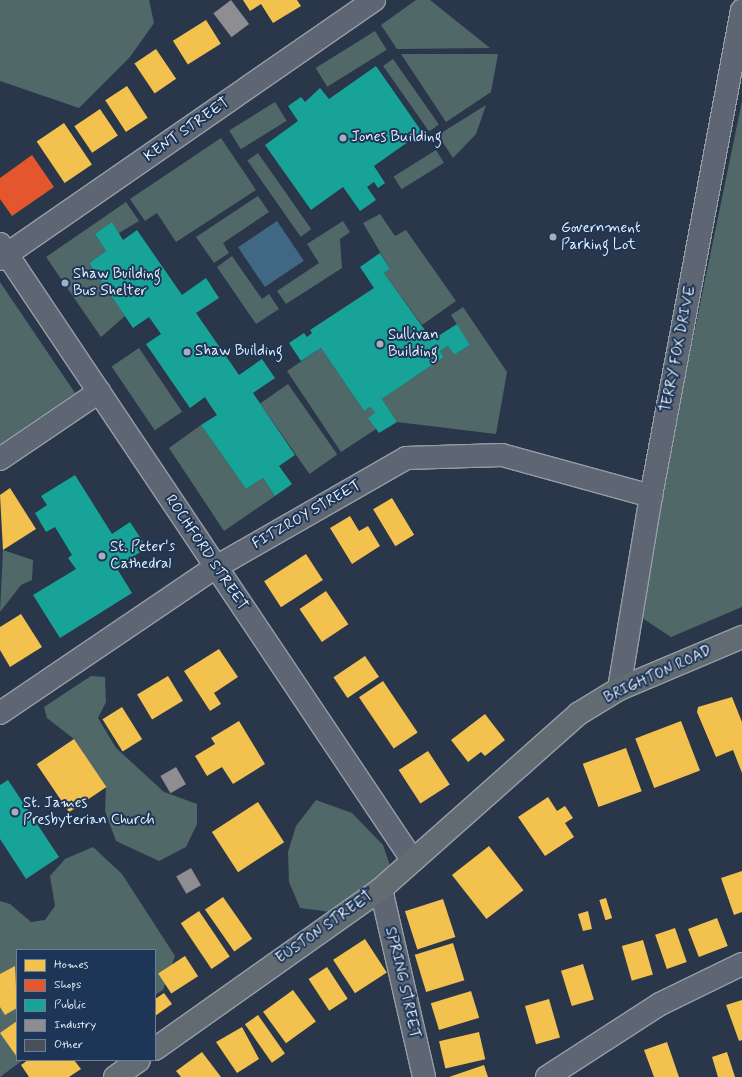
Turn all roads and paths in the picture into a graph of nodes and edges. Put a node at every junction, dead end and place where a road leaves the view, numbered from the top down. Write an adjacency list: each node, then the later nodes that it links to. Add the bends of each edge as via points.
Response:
1 (374, 0): 3 (street, KENT STREET)
2 (742, 10): 6 (street, TERRY FOX DRIVE)
3 (2, 253): 4 (street, ROCHFORD STREET)
4 (99, 392): 5 (street); 7 (street, ROCHFORD STREET)
5 (0, 459)
6 (651, 496): 7 (street, FITZROY STREET, via 502,455 423,455 406,458); 9 (street, TERRY FOX DRIVE)
7 (216, 567): 10 (street, FITZROY STREET); 12 (street, ROCHFORD STREET)
8 (742, 637): 9 (main road, BRIGHTON ROAD)
9 (619, 689): 11 (main road, BRIGHTON ROAD, via 578,714)
10 (0, 713)
11 (486, 796): 12 (main road, EUSTON STREET)
12 (413, 861): 13 (main road, EUSTON STREET)
13 (380, 889): 15 (main road, EUSTON STREET); 18 (street, SPRING STREET)
14 (742, 964): 19 (street, via 660,1004)
15 (156, 1048)
16 (138, 1061): 17 (main road)
17 (115, 1077)
18 (424, 1077)
19 (547, 1077)

